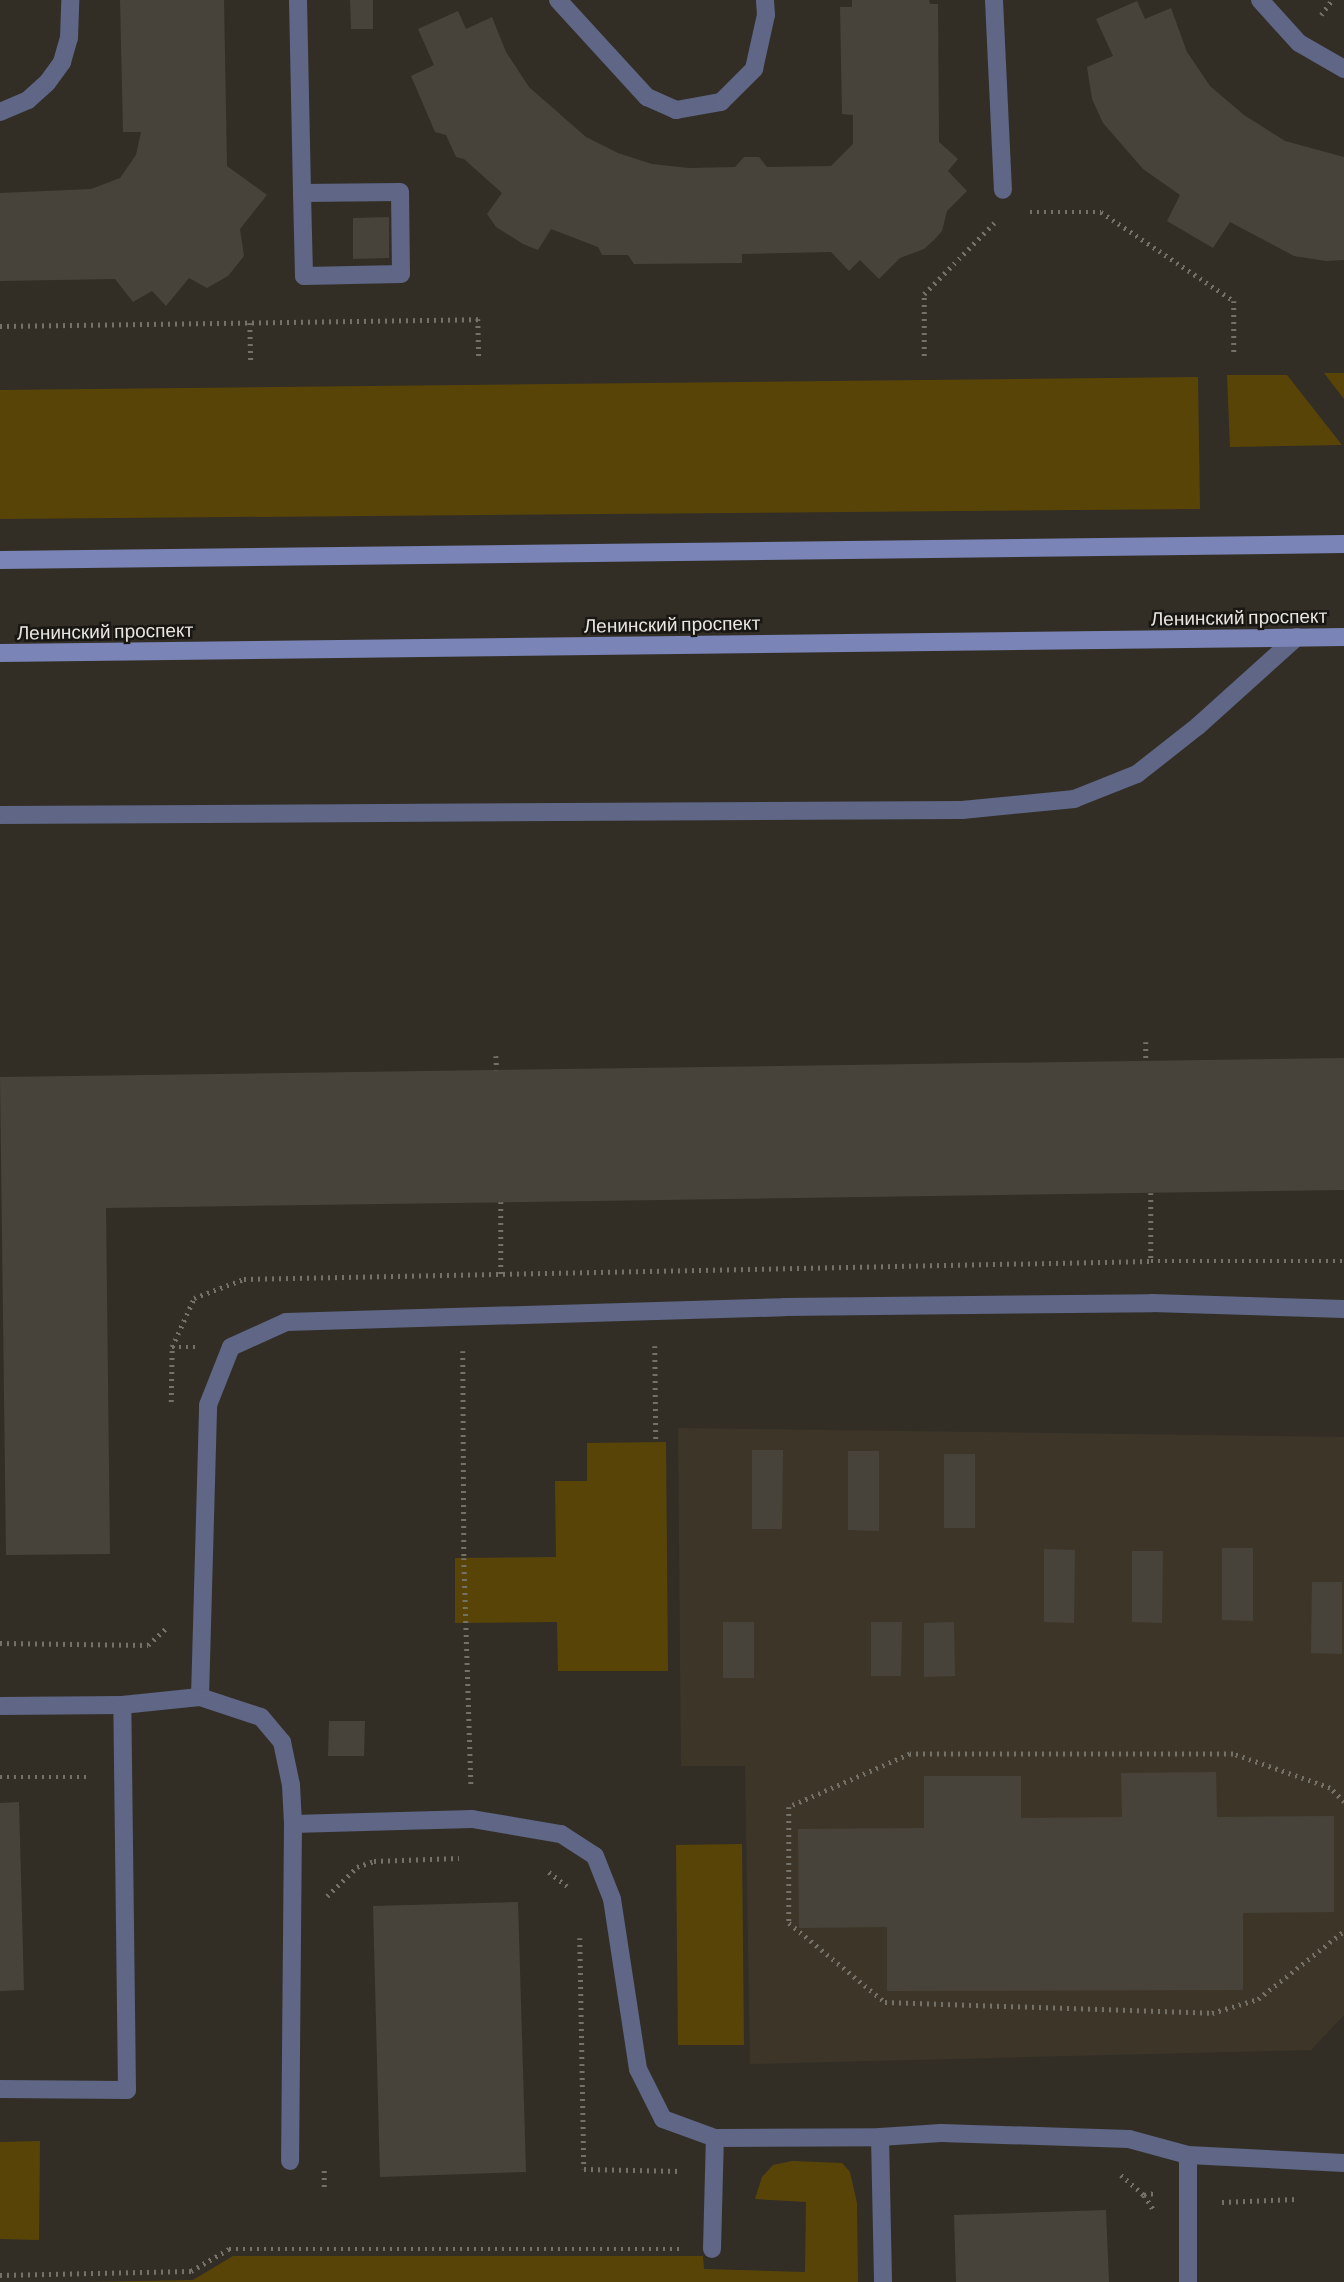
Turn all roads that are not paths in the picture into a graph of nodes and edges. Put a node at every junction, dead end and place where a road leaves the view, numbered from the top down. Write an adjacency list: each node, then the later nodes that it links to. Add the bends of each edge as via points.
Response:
1 (70, 0): 8 (street, via 69,37 62,62 28,100)
2 (298, 0): 10 (street)
3 (558, 0): 4 (street, via 647,97 676,110 721,102 754,69)
4 (765, 0)
5 (994, 0): 9 (street)
6 (1260, 0): 7 (street, via 1299,43)
7 (1344, 69)
8 (0, 112)
9 (1003, 190)
10 (302, 193): 10 (street, via 304,276 401,274 400,192)
11 (1344, 544): 12 (main road)
12 (0, 559)
13 (1297, 637): 14 (main road, Ленинский проспект); 15 (main road, Ленинский проспект); 16 (street, via 1138,774 1074,799 962,810)
14 (1344, 637)
15 (0, 653)
16 (0, 814)
17 (1344, 1309): 18 (street, via 1152,1303 579,1311 286,1322 231,1347 208,1405)
18 (200, 1697): 19 (street); 21 (street, via 261,1717 282,1742 292,1786)
19 (122, 1705): 20 (street); 22 (street, via 127,2090)
20 (0, 1706)
21 (293, 1824): 24 (street, via 472,1819 561,1834 595,1856 612,1899 638,2069 663,2119); 26 (street)
22 (0, 2089)
23 (880, 2137): 24 (street); 25 (street, via 940,2133 1129,2139); 29 (street)
24 (715, 2138): 28 (street)
25 (1188, 2155): 27 (street); 30 (street)
26 (290, 2161)
27 (1344, 2163)
28 (712, 2249)
29 (883, 2282)
30 (1188, 2282)

